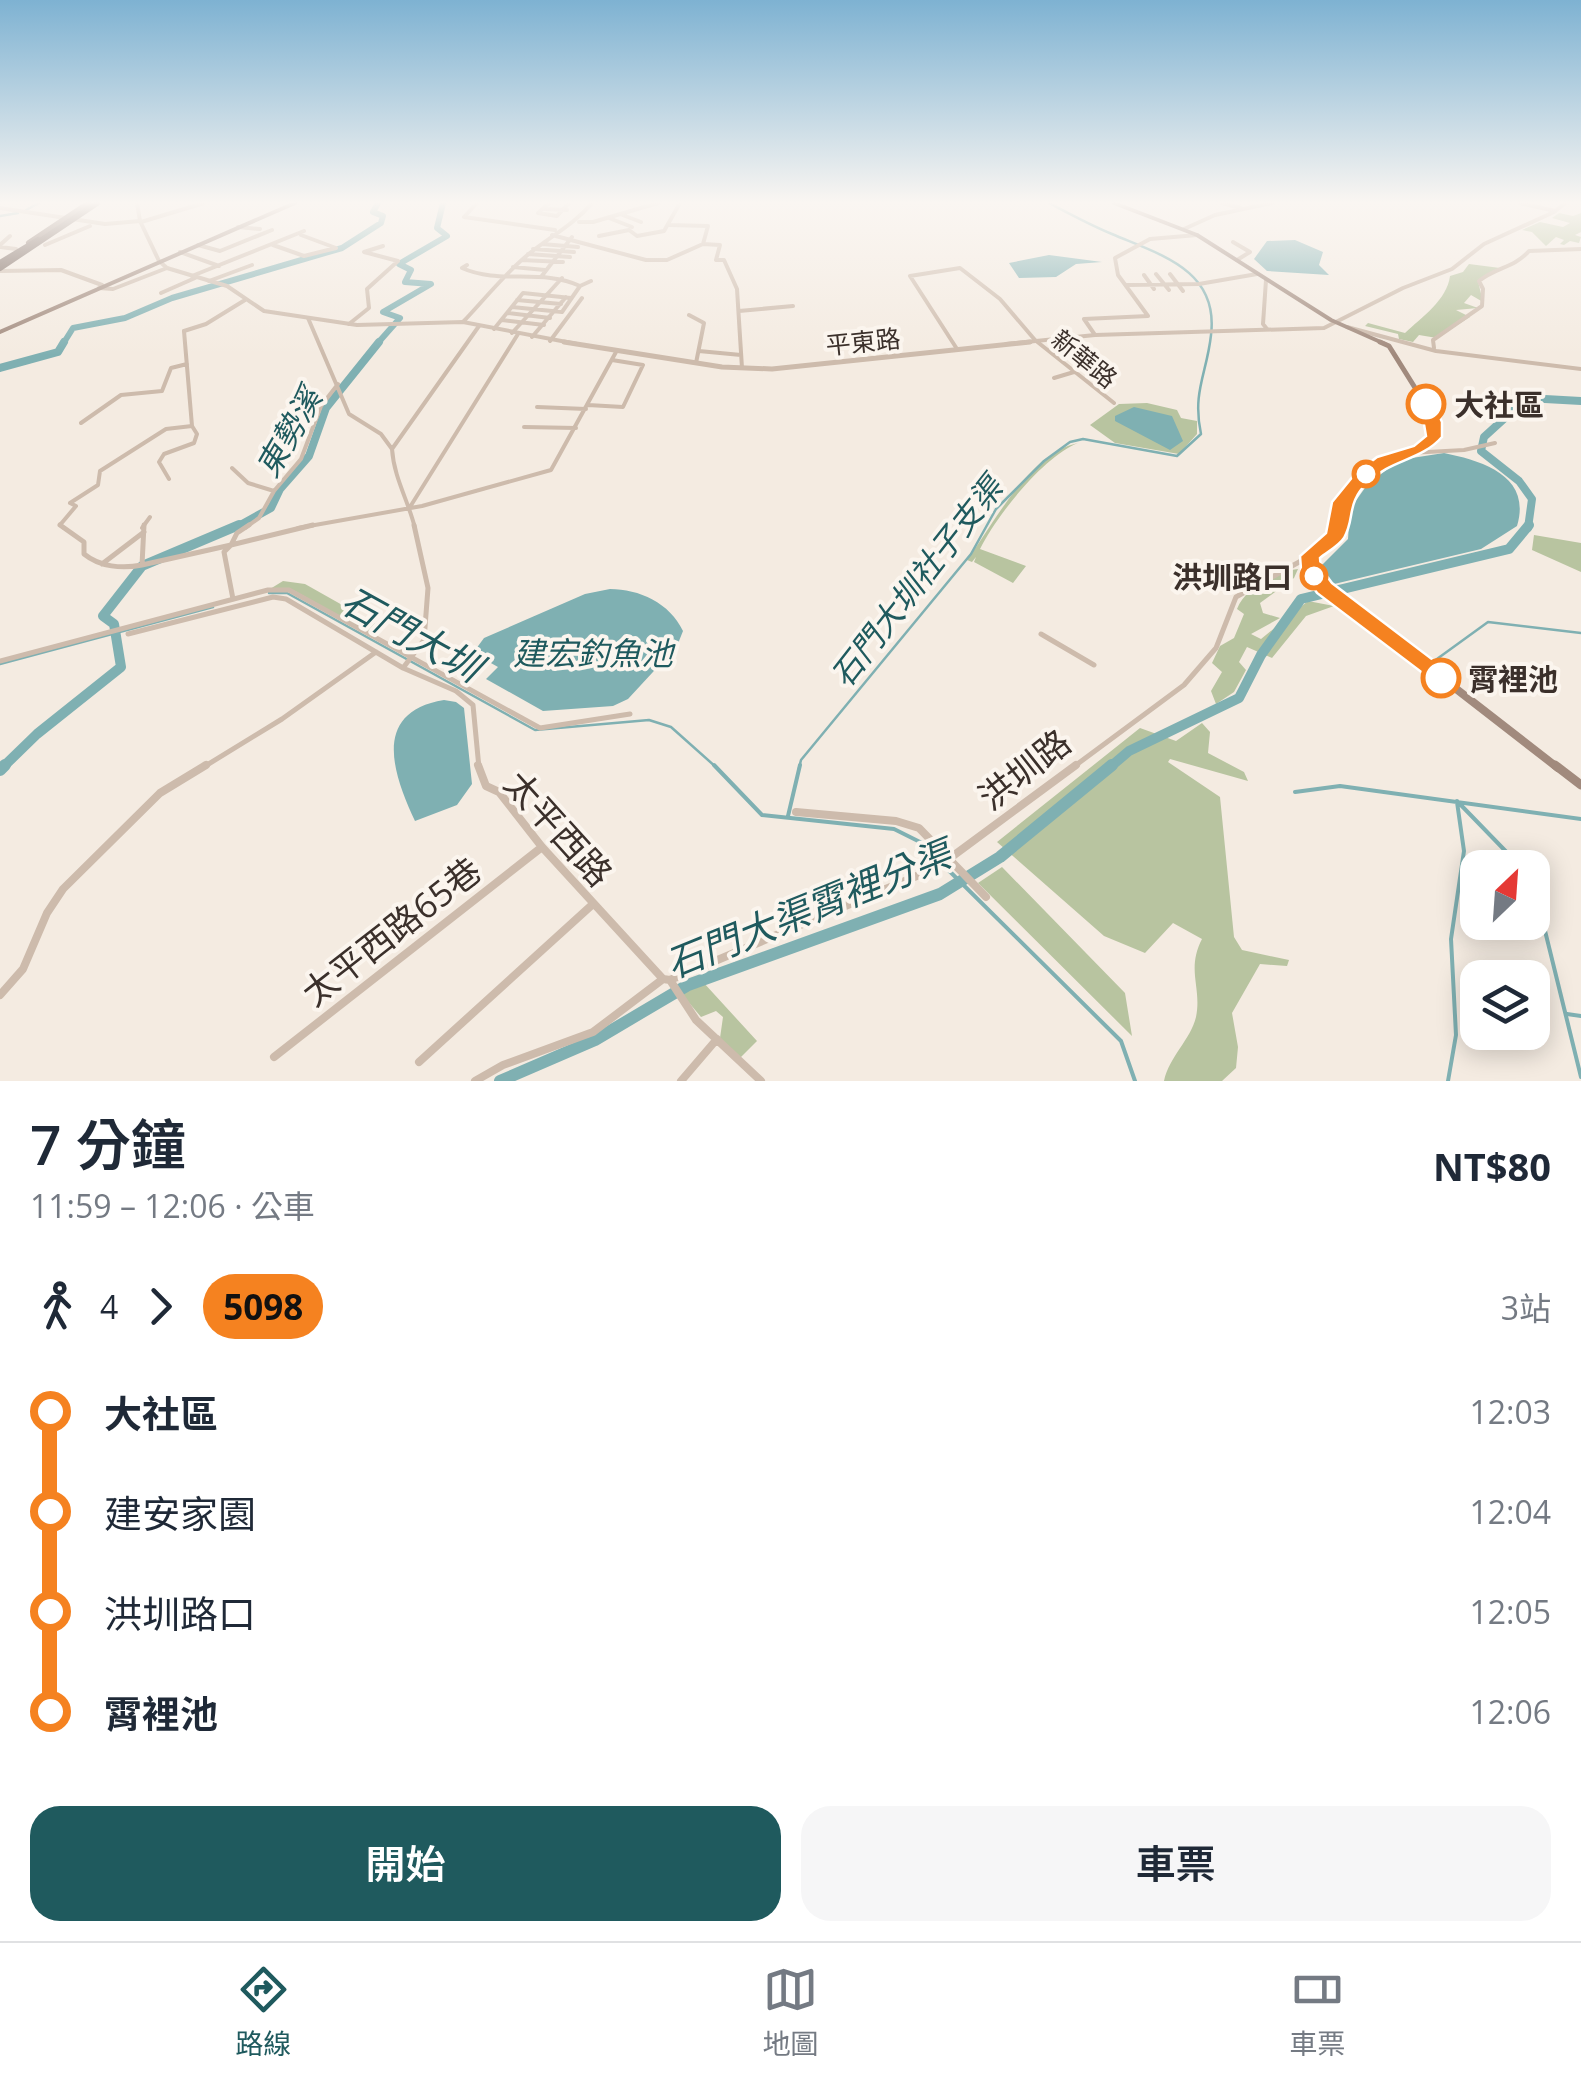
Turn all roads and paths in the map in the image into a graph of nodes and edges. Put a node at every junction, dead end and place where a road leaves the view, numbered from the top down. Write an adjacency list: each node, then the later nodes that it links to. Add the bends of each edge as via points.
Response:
1 (22, 253): 28 (main road)
2 (22, 253): 28 (highway, bridge)
3 (156, 253): 22 (street)
4 (177, 253): 22 (main road)
5 (184, 253): 27 (street)
6 (248, 253): 27 (street)
7 (370, 253): 74 (street, via 398,260 366,288 369,308)
8 (559, 253): 23 (street)
9 (568, 253): 19 (street)
10 (625, 253): 11 (street, via 660,260)
11 (681, 253)
12 (718, 253): 64 (street, via 737,287)
13 (1124, 253): 44 (street, via 1114,260)
14 (1227, 253): 21 (main road)
15 (1248, 253): 21 (street)
16 (1472, 253): 73 (street, 平東路)
17 (1528, 253): 88 (street, via 1479,281 1482,306 1433,340)
18 (528, 254): 20 (street)
19 (570, 257)
20 (521, 260): 23 (street); 29 (street)
21 (1237, 260): 34 (main road)
22 (159, 261): 30 (street); 47 (main road)
23 (553, 262): 24 (street); 31 (street)
24 (564, 262)
25 (252, 265): 42 (street)
26 (467, 265): 35 (street, via 466,272)
27 (218, 266): 38 (street)
28 (0, 267): 47 (street, via 61,270)
29 (513, 267): 31 (street); 35 (street)
30 (167, 268): 38 (street, 平東路); 47 (street, via 113,289)
31 (546, 270): 39 (street)
32 (1156, 274): 50 (street)
33 (1170, 274): 45 (street)
34 (1257, 274): 41 (main road); 46 (street)
35 (506, 275): 39 (street); 71 (street)
36 (1144, 275): 49 (street)
37 (1183, 275): 46 (street)
38 (195, 277): 42 (street, 平東路); 52 (street)
39 (541, 277): 40 (street)
40 (562, 278): 48 (street); 53 (street)
41 (1266, 280): 73 (main road); 79 (street)
42 (210, 281): 56 (street, 平東路)
43 (591, 281): 48 (street)
44 (1126, 285): 49 (street); 83 (street, via 1148,316 1084,320)
45 (1178, 285): 46 (street); 50 (street); 51 (street)
46 (1191, 285)
47 (100, 286): 81 (main road)
48 (580, 286): 54 (street)
49 (1153, 287): 50 (street)
50 (1167, 288)
51 (1183, 292)
52 (162, 293)
53 (546, 295): 54 (street); 57 (street, via 523,293); 58 (street)
54 (568, 298): 59 (street); 63 (street)
55 (582, 298): 86 (street)
56 (245, 300): 68 (street, 平東路, via 264,311); 80 (street)
57 (517, 300): 58 (street); 61 (street)
58 (540, 302): 59 (street); 62 (street)
59 (561, 304): 63 (street)
60 (793, 306): 64 (street)
61 (512, 307): 62 (street); 65 (street)
62 (534, 309): 63 (street); 66 (street)
63 (559, 311): 69 (street)
64 (739, 311): 91 (street)
65 (507, 313): 66 (street); 70 (street)
66 (528, 316): 69 (street); 72 (street)
67 (688, 316): 89 (street, via 704,323)
68 (308, 318): 74 (street, 平東路); 99 (street)
69 (550, 318): 75 (street)
70 (501, 320): 72 (street); 78 (street)
71 (463, 322): 74 (street, 平東路); 76 (street, 平東路)
72 (522, 322): 75 (street); 82 (street)
73 (1336, 322): 77 (main road); 79 (street, 平東路)
74 (349, 324)
75 (544, 324): 84 (street)
76 (478, 326): 78 (street, 平東路); 109 (street)
77 (1347, 326): 88 (street); 107 (main road, via 1398,354 1432,415)
78 (494, 329): 82 (street, 平東路)
79 (1266, 329): 83 (street, 平東路)
80 (184, 331): 94 (street)
81 (0, 332)
82 (515, 334): 84 (street, 平東路); 115 (street)
83 (1094, 335): 85 (street, 平東路)
84 (532, 337): 86 (street, 平東路)
85 (1035, 340): 87 (street, 平東路); 87 (street, 新華路, via 960,268 910,276); 97 (street, 新華路)
86 (550, 341): 90 (street, 平東路)
87 (958, 349): 95 (street, 平東路)
88 (1436, 350): 96 (street)
89 (699, 351): 91 (street); 93 (street)
90 (616, 352): 92 (street); 93 (street, 平東路)
91 (742, 354): 95 (street)
92 (612, 360): 102 (street); 102 (street, via 644,364 623,407)
93 (696, 363): 95 (street, 平東路)
94 (186, 364): 103 (street, via 171,368 162,391 120,395); 104 (street)
95 (742, 368)
96 (1581, 369)
97 (1074, 372): 98 (street); 100 (street, 新華路)
98 (1054, 378)
99 (338, 384): 109 (street, via 349,414); 114 (street, via 300,459)
100 (1114, 403)
101 (537, 407): 102 (street)
102 (587, 407): 106 (street)
103 (81, 423)
104 (192, 426): 113 (street, via 194,444 164,454 160,462); 120 (street, via 166,429 100,471 98,486 70,504 76,506 60,525 84,542 88,558)
105 (524, 426): 106 (street)
106 (576, 428): 115 (street, via 551,470)
107 (1434, 437): 110 (street); 111 (main road)
108 (1494, 442): 110 (street)
109 (392, 449): 115 (street, via 394,474)
110 (1440, 450): 111 (street)
111 (1406, 453): 119 (main road, via 1360,478 1342,502 1336,536)
112 (232, 468): 114 (street, via 248,483)
113 (169, 479)
114 (274, 491): 118 (street, via 259,518)
115 (410, 507): 118 (street); 126 (street, via 428,588 424,640)
116 (150, 517): 117 (street)
117 (144, 532): 120 (street); 121 (street)
118 (231, 545): 121 (street); 122 (street, via 224,552)
119 (1310, 556): 129 (main road, via 1316,580 1335,597); 132 (street, 洪圳路, via 1236,596 1216,648 1184,685)
120 (102, 564): 121 (street)
121 (144, 564)
122 (232, 603): 124 (street, 太平西路, via 286,599); 125 (street, 太平西路); 126 (street, via 290,590)
123 (1041, 634): 127 (street)
124 (376, 652): 126 (street, 太平西路); 136 (street, via 160,793 116,833 63,889 24,969)
125 (0, 661)
126 (408, 663): 128 (street, via 540,728); 131 (street, 太平西路, via 474,706 480,775)
127 (1094, 665)
128 (630, 714)
129 (1581, 784)
130 (796, 812): 132 (street, via 919,828)
131 (542, 847): 134 (street, 太平西路); 138 (street, 太平西路65巷)
132 (946, 864): 133 (street); 135 (street, 洪圳路)
133 (986, 897)
134 (593, 904): 135 (street, 太平西路); 139 (street)
135 (669, 982): 137 (street, 太平西路); 140 (street, 洪圳路, via 593,1032)
136 (0, 995)
137 (717, 1039): 141 (street); 142 (street, 太平西路)
138 (274, 1057)
139 (419, 1062)
140 (474, 1081)
141 (681, 1081)
142 (761, 1081)

